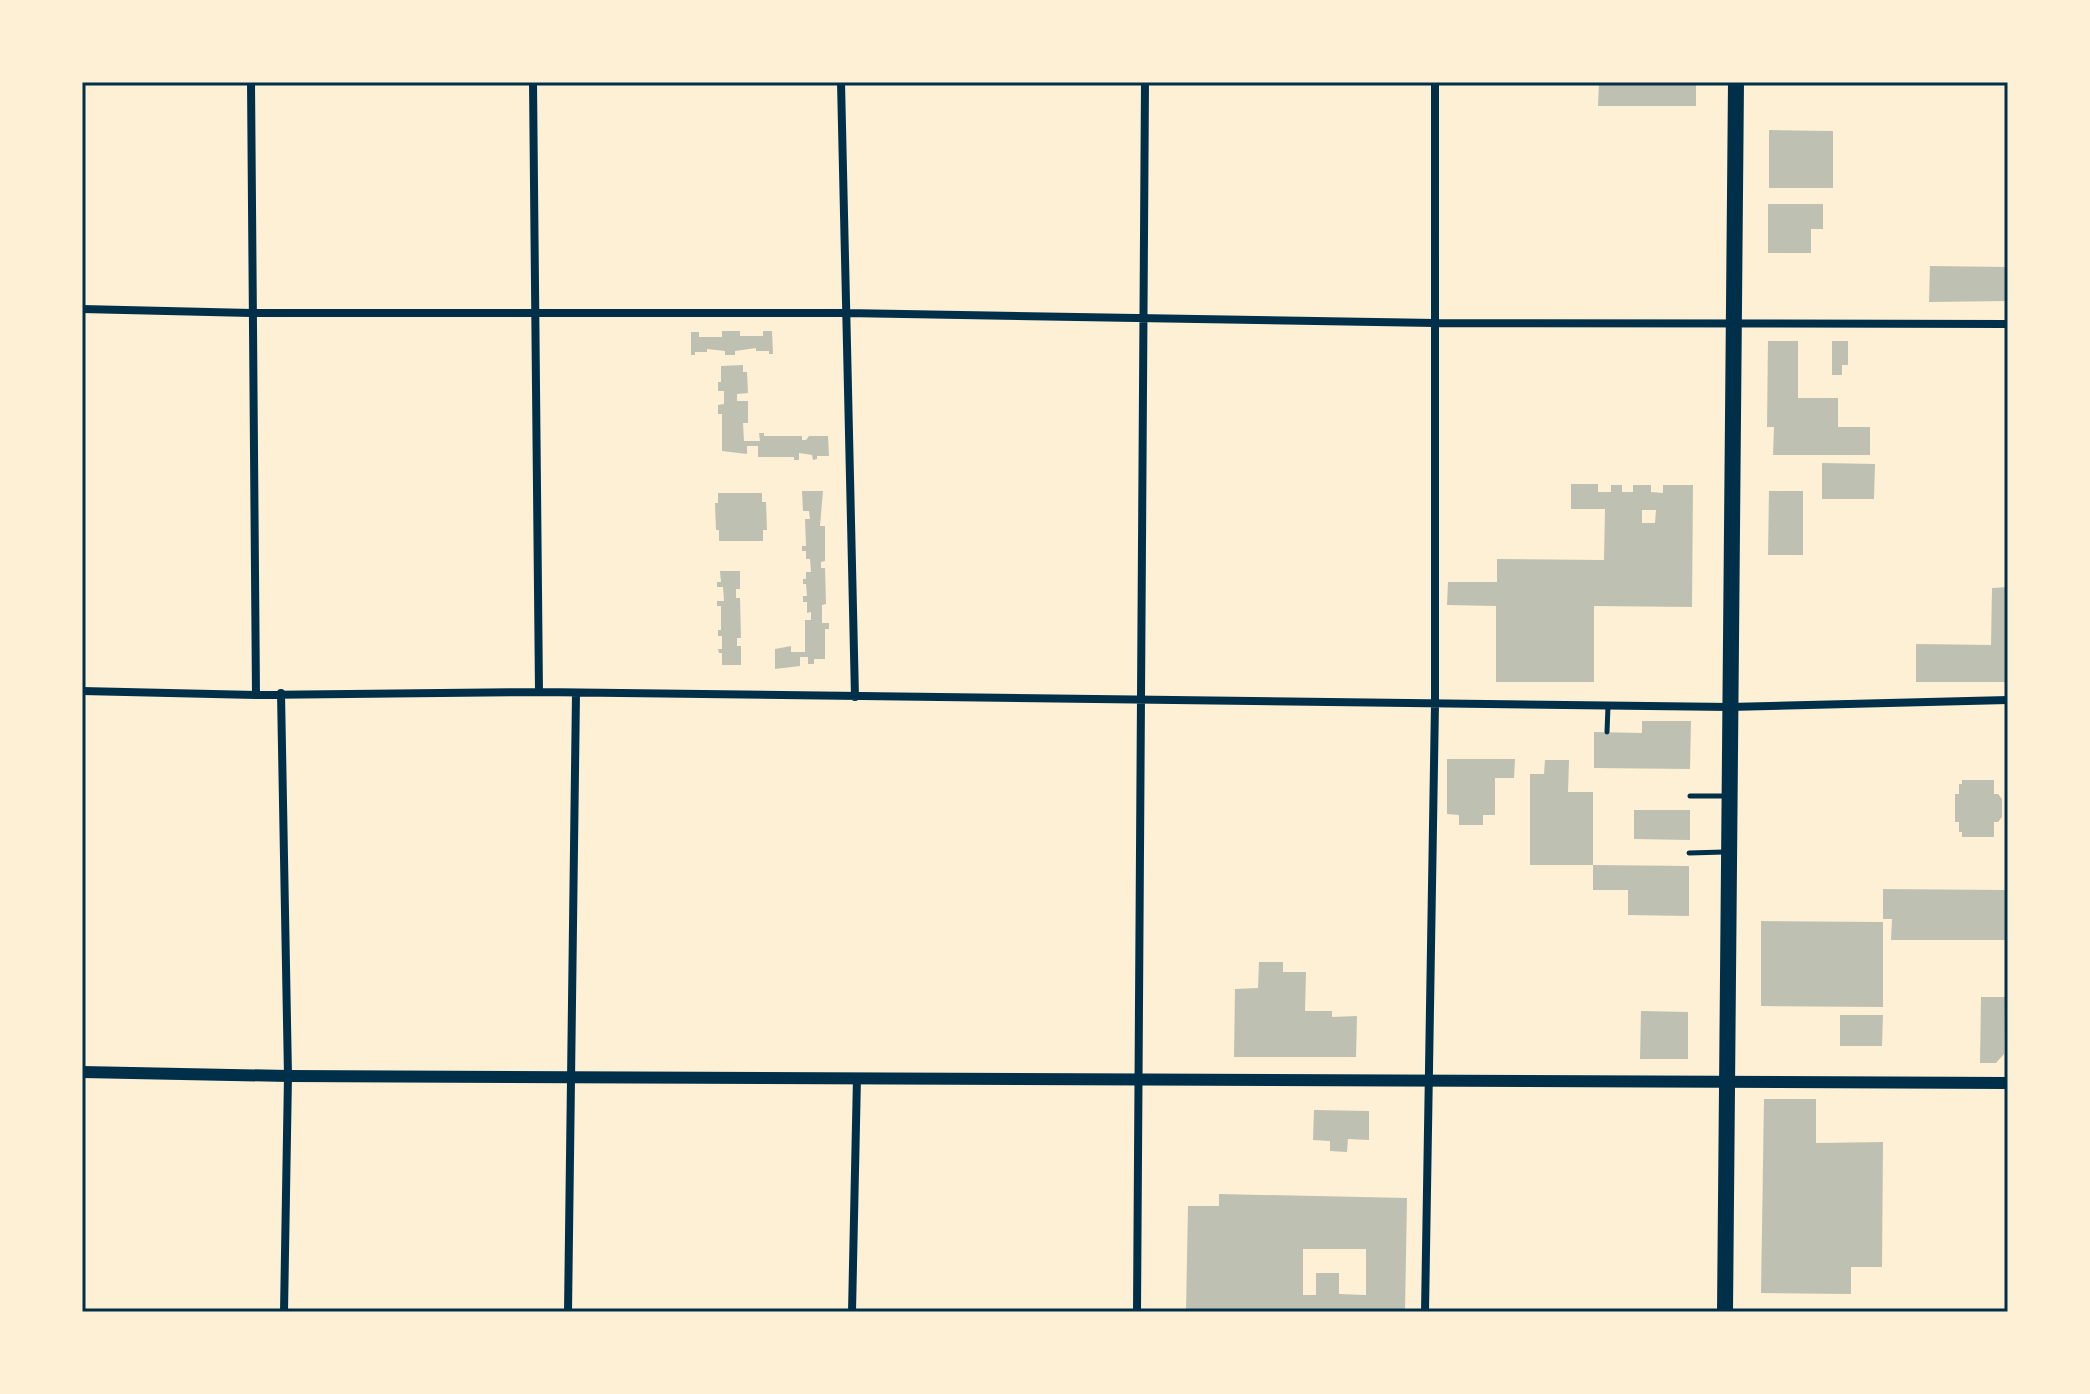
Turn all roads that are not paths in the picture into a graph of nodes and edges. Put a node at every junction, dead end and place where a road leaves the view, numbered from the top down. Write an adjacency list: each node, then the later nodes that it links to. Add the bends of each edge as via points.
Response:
1 (251, 82): 9 (street)
2 (533, 82): 8 (street)
3 (841, 82): 10 (street)
4 (1145, 82): 11 (street)
5 (1435, 82): 12 (street)
6 (1736, 82): 14 (main road)
7 (82, 309): 9 (street)
8 (533, 312): 9 (street); 10 (street); 16 (street)
9 (251, 313): 19 (street)
10 (846, 313): 11 (street); 20 (street)
11 (1145, 317): 12 (street); 21 (street)
12 (1435, 323): 14 (street); 23 (street)
13 (2008, 324): 14 (street)
14 (1734, 325): 25 (main road)
15 (82, 691): 19 (street)
16 (539, 692): 17 (street); 18 (street)
17 (281, 693): 19 (street); 32 (street)
18 (576, 693): 20 (street); 33 (street)
19 (256, 695)
20 (855, 697): 21 (street)
21 (1142, 699): 23 (street); 35 (street)
22 (2008, 700): 25 (street)
23 (1435, 704): 24 (street); 37 (street)
24 (1608, 706): 25 (street); 26 (lane)
25 (1730, 707): 28 (main road)
26 (1607, 732)
27 (1690, 796): 28 (lane)
28 (1729, 796): 29 (main road)
29 (1729, 852): 30 (lane); 36 (main road)
30 (1689, 853)
31 (82, 1072): 32 (street)
32 (288, 1076): 33 (street); 39 (street)
33 (572, 1076): 34 (street); 40 (street)
34 (857, 1077): 35 (street); 41 (street)
35 (1137, 1078): 37 (street); 42 (street)
36 (1726, 1080): 37 (street); 38 (street); 44 (main road)
37 (1428, 1081): 43 (street)
38 (2008, 1083)
39 (284, 1312)
40 (568, 1312)
41 (852, 1312)
42 (1137, 1312)
43 (1425, 1312)
44 (1725, 1312)

